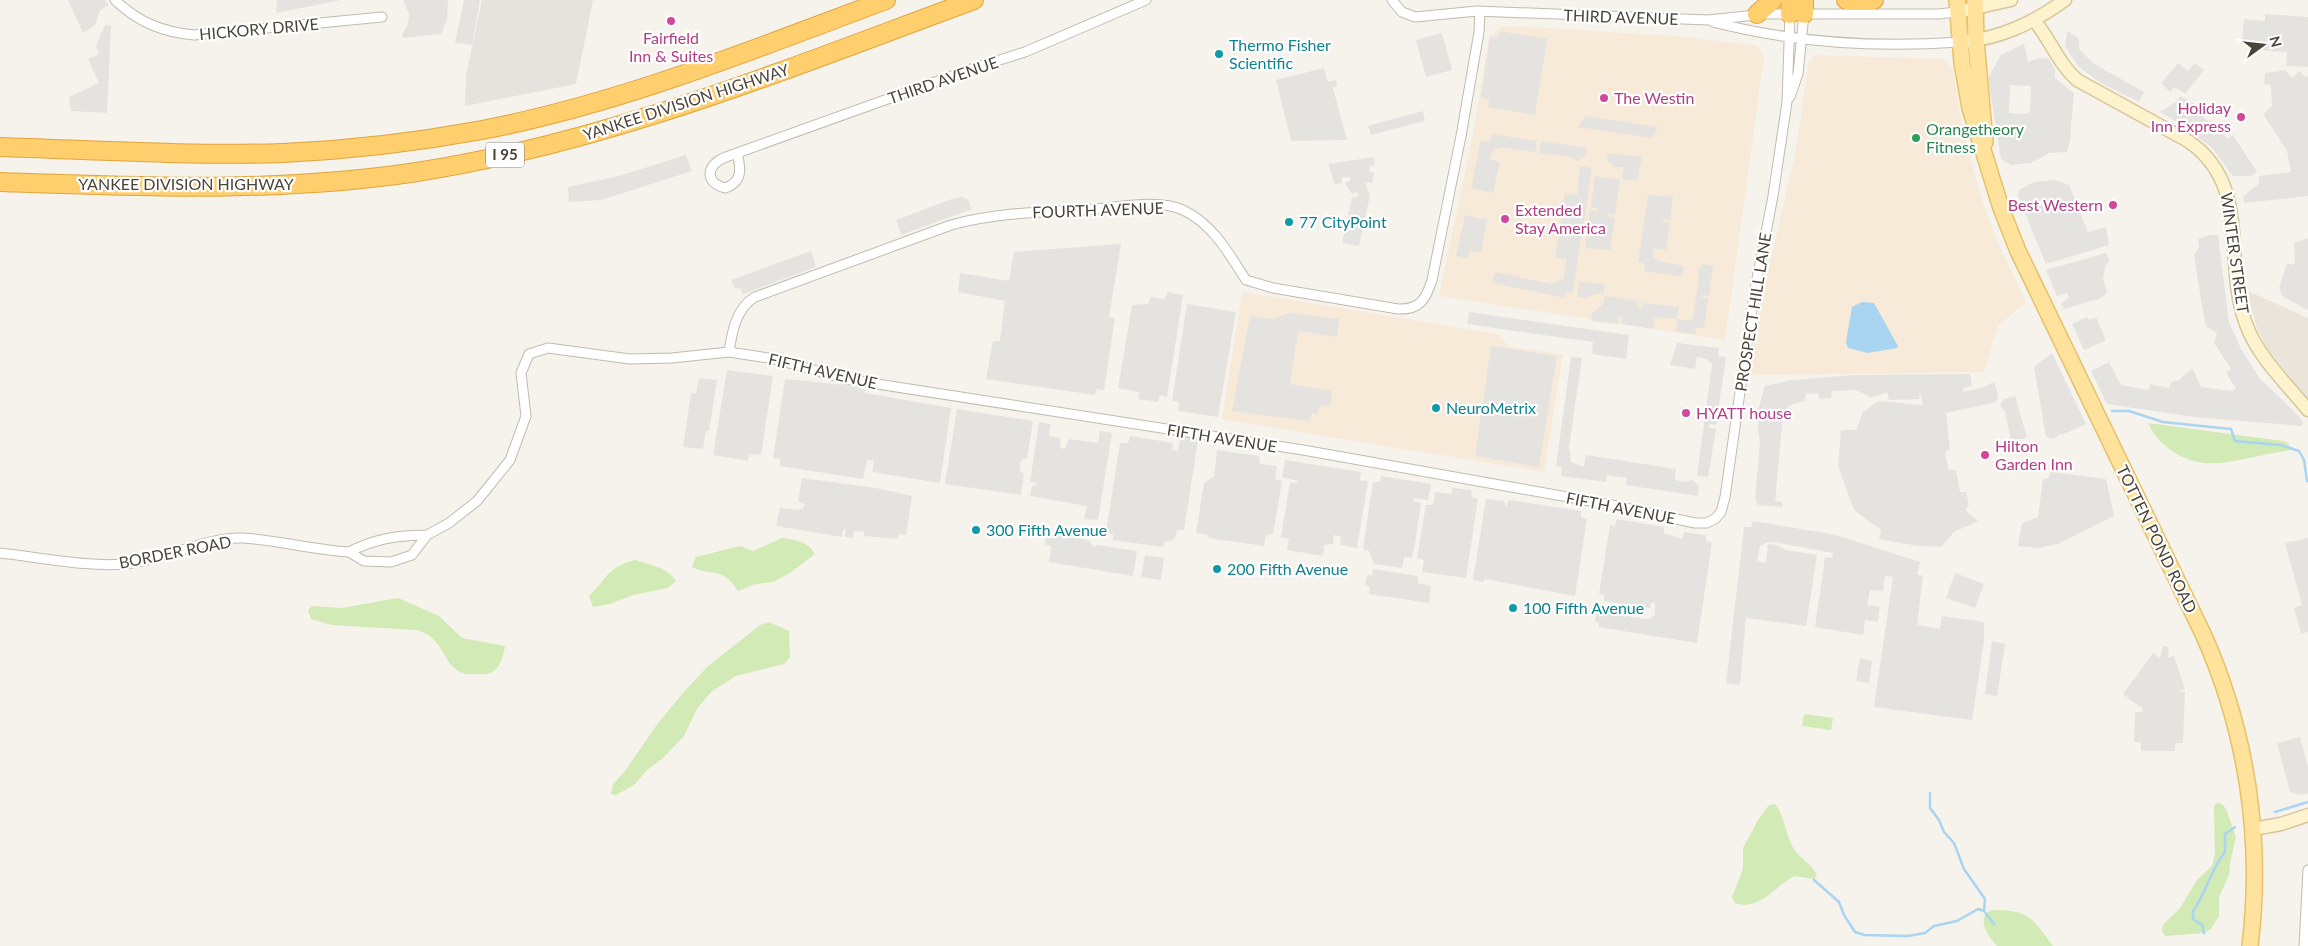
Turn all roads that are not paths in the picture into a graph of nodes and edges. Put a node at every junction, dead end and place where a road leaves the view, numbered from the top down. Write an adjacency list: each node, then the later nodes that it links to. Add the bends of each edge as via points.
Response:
1 (115, 0): 16 (street, HICKORY DRIVE, via 148,24 194,35)
2 (886, 0): 24 (highway, YANKEE DIVISION HIGHWAY / I 95, via 615,97 451,135 349,148 275,153)
3 (974, 0): 27 (highway, YANKEE DIVISION HIGHWAY / I 95, via 656,115 575,139 451,166 351,180 249,187)
4 (1146, 0): 26 (street, THIRD AVENUE, via 1025,52)
5 (1392, 0): 14 (street, THIRD AVENUE, via 1402,12 1415,17)
6 (1773, 0): 15 (highway)
7 (1846, 0): 8 (highway)
8 (1874, 0)
9 (2012, 0): 11 (street)
10 (2065, 0): 18 (street)
11 (1975, 4): 12 (street); 21 (main road)
12 (1957, 6): 13 (street, THIRD AVENUE, via 1938,14); 22 (main road)
13 (1797, 7): 15 (street, THIRD AVENUE); 19 (street, PROSPECT HILL LANE); 20 (street, PROSPECT HILL LANE)
14 (1480, 11): 17 (street, THIRD AVENUE); 28 (street, FOURTH AVENUE, via 1462,136 1432,280 1425,299 1415,308 1398,309 1267,287 1246,280 1218,237 1183,210 1151,206 1039,212 976,218 951,225 755,297 737,319)
15 (1757, 14): 17 (street, THIRD AVENUE)
16 (382, 17)
17 (1708, 20): 19 (street, THIRD AVENUE)
18 (2034, 20): 21 (street, via 2006,34); 29 (street, WINTER STREET, via 2062,64 2077,80 2188,141 2215,168 2230,202 2240,300 2246,325 2265,359)
19 (1790, 37): 20 (street, THIRD AVENUE); 23 (street, PROSPECT HILL LANE)
20 (1803, 39): 22 (street, THIRD AVENUE, via 1836,44); 23 (street, PROSPECT HILL LANE, via 1797,80)
21 (1976, 41): 22 (street); 25 (main road, TOTTEN POND ROAD, via 1985,122)
22 (1960, 42): 25 (main road, TOTTEN POND ROAD, via 1970,108)
23 (1787, 102): 30 (street, PROSPECT HILL LANE, via 1754,294 1725,497 1721,512)
24 (0, 147)
25 (1984, 151): 35 (main road, TOTTEN POND ROAD, via 2013,241 2219,672 2242,754)
26 (737, 153)
27 (0, 182)
28 (729, 352): 30 (street, FIFTH AVENUE, via 775,359 845,379 891,387 1303,450 1695,522); 31 (street, BORDER ROAD, via 630,359 548,348 529,354 521,373 526,416 510,460 477,501)
29 (2308, 410)
30 (1714, 520)
31 (427, 535): 32 (street, BORDER ROAD, via 402,535 367,543); 32 (street, BORDER ROAD, via 412,555 391,562 364,561)
32 (349, 552): 33 (street, BORDER ROAD, via 243,538 122,564)
33 (0, 553)
34 (2308, 815): 35 (street)
35 (2252, 829): 37 (main road, TOTTEN POND ROAD, via 2254,891)
36 (2308, 870): 38 (street)
37 (2250, 946)
38 (2304, 946)

